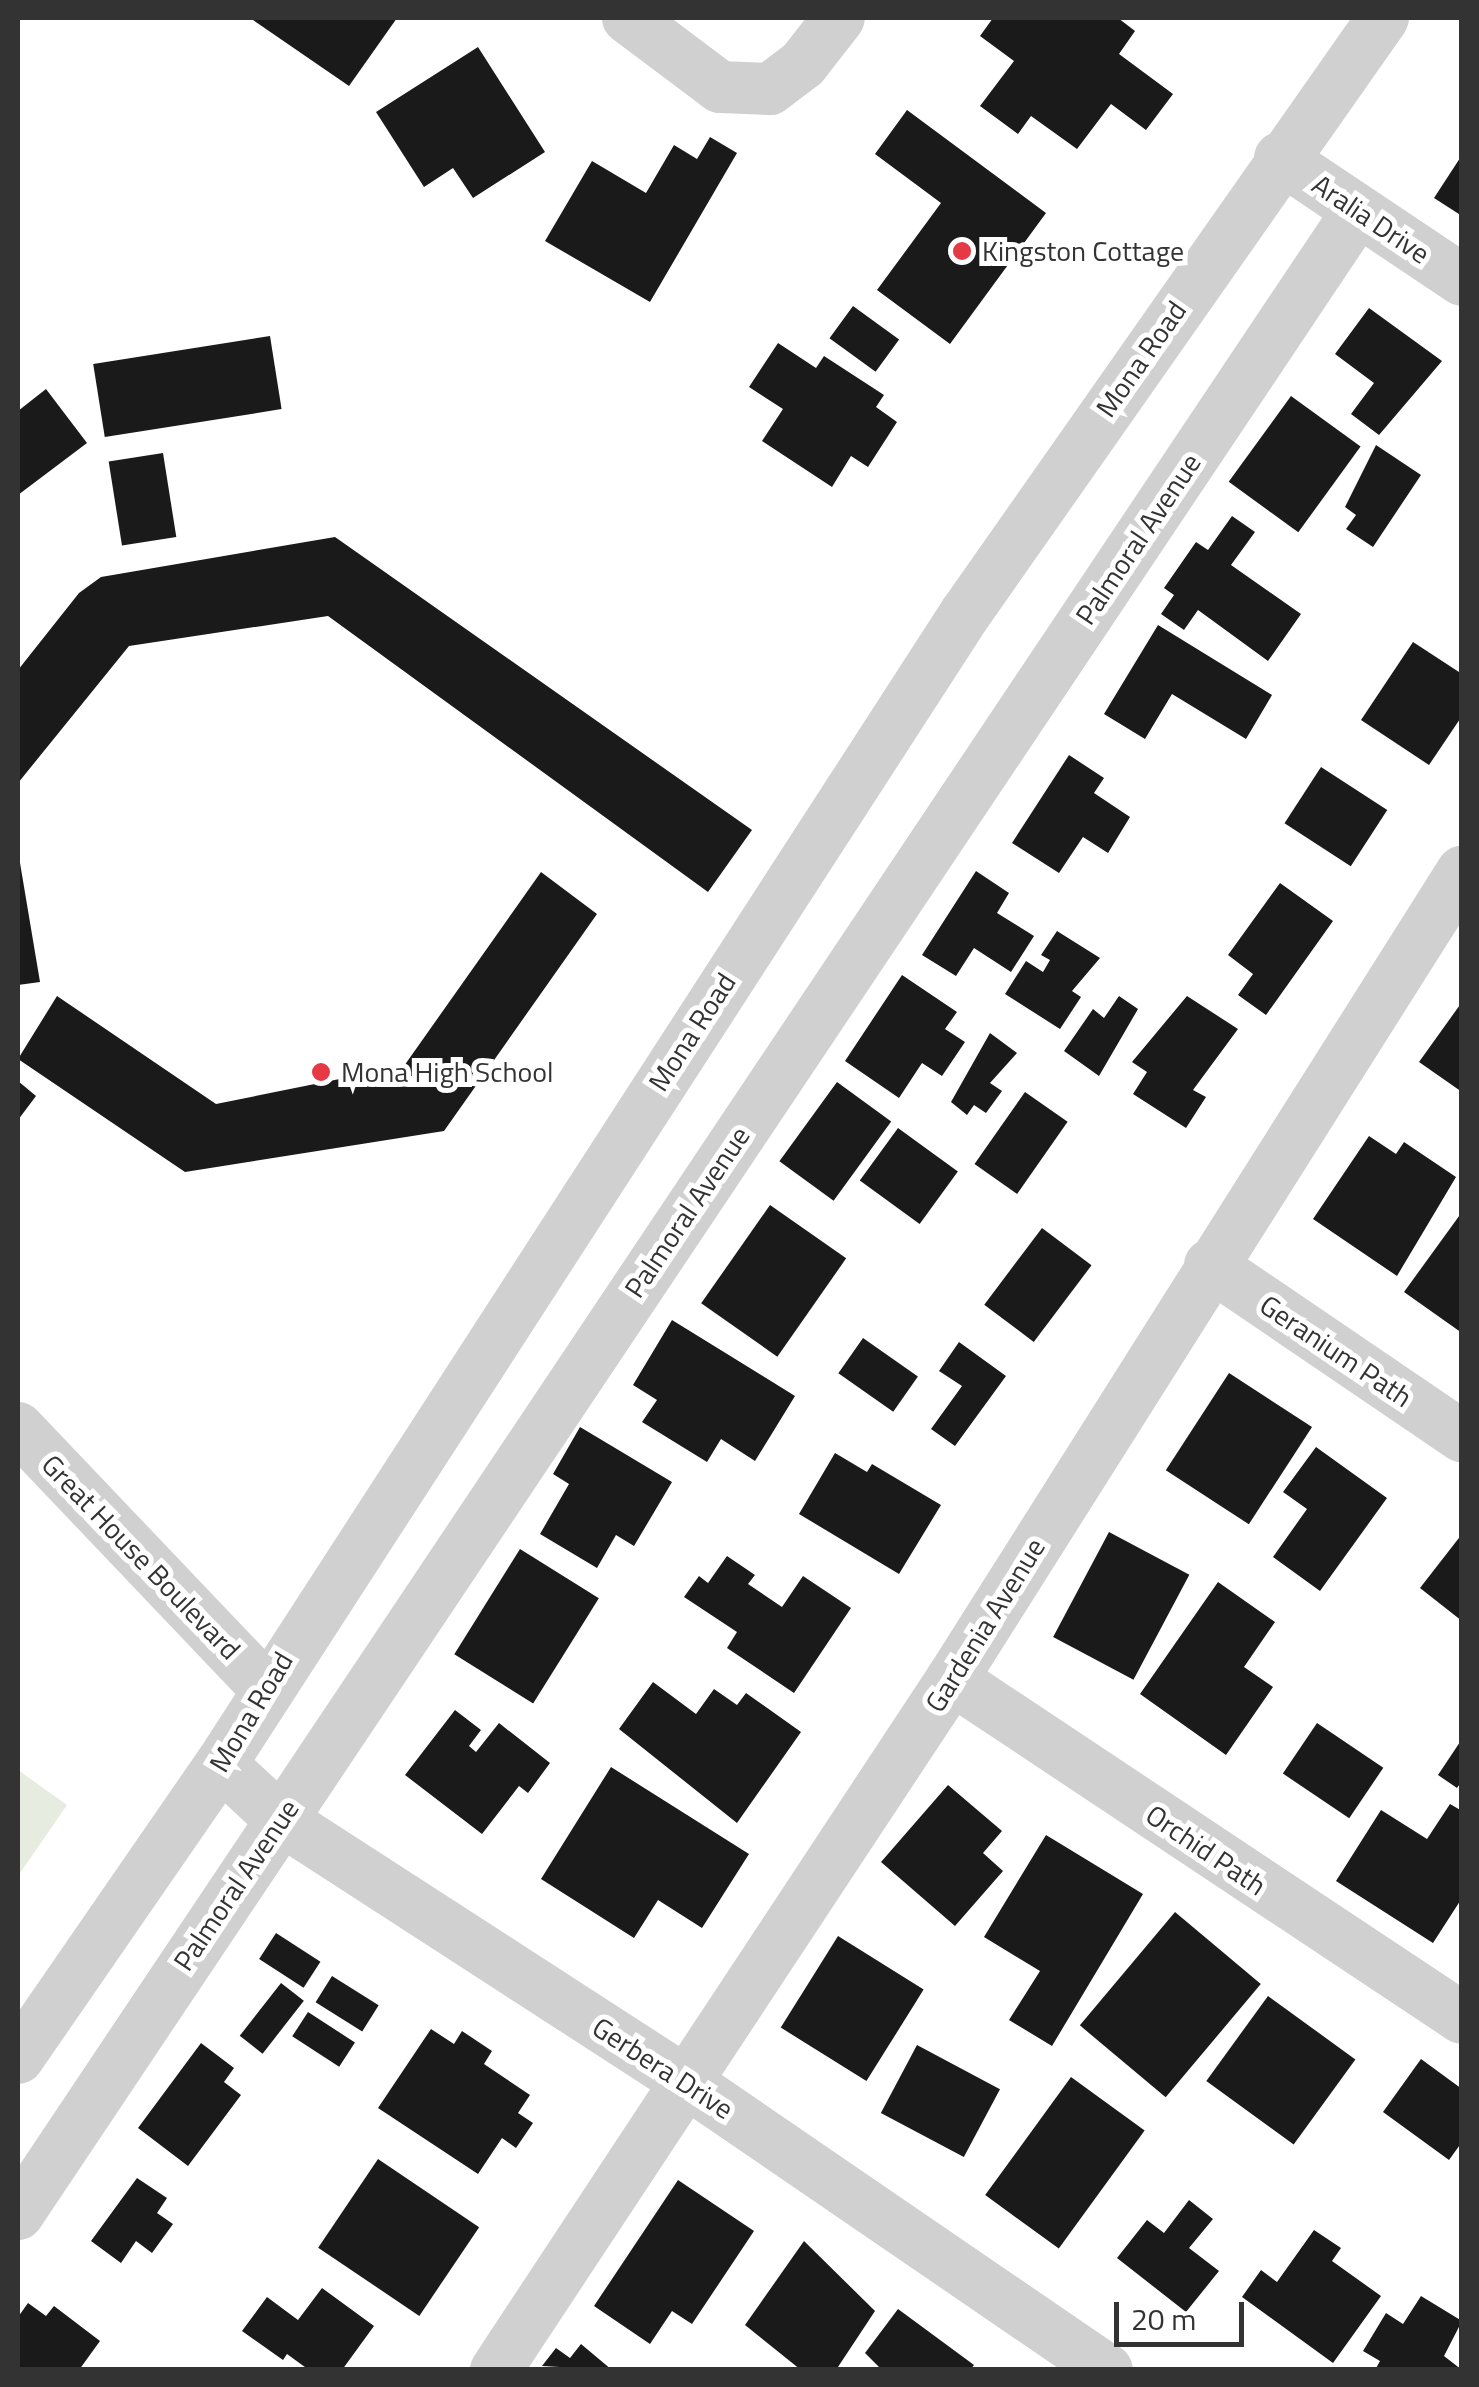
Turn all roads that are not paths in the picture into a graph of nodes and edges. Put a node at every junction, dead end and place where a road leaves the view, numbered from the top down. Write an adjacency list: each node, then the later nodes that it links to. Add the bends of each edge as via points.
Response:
1 (628, 18): 2 (street, via 720,88 770,89 803,64)
2 (839, 18)
3 (1383, 18): 4 (street, Mona Road)
4 (1280, 158): 5 (street, Aralia Drive); 12 (street, Mona Road, via 965,614)
5 (1357, 212): 6 (street, Aralia Drive); 14 (street, Palmoral Avenue)
6 (1462, 280)
7 (1462, 872): 8 (street, Gardenia Avenue)
8 (1210, 1265): 10 (street, Geranium Path); 11 (street, Gardenia Avenue)
9 (18, 1428): 12 (street, Great House Boulevard)
10 (1462, 1436)
11 (952, 1680): 15 (street, Orchid Path); 17 (street, Gardenia Avenue)
12 (265, 1687): 13 (street, Mona Road)
13 (221, 1764): 14 (street, Gerbera Drive); 16 (street, Mona Road)
14 (280, 1819): 17 (street, Gerbera Drive); 18 (street, Palmoral Avenue)
15 (1462, 2018)
16 (18, 2058)
17 (686, 2082): 19 (street, Gardenia Avenue); 20 (street, Gerbera Drive)
18 (18, 2214)
19 (496, 2370)
20 (1108, 2370)

